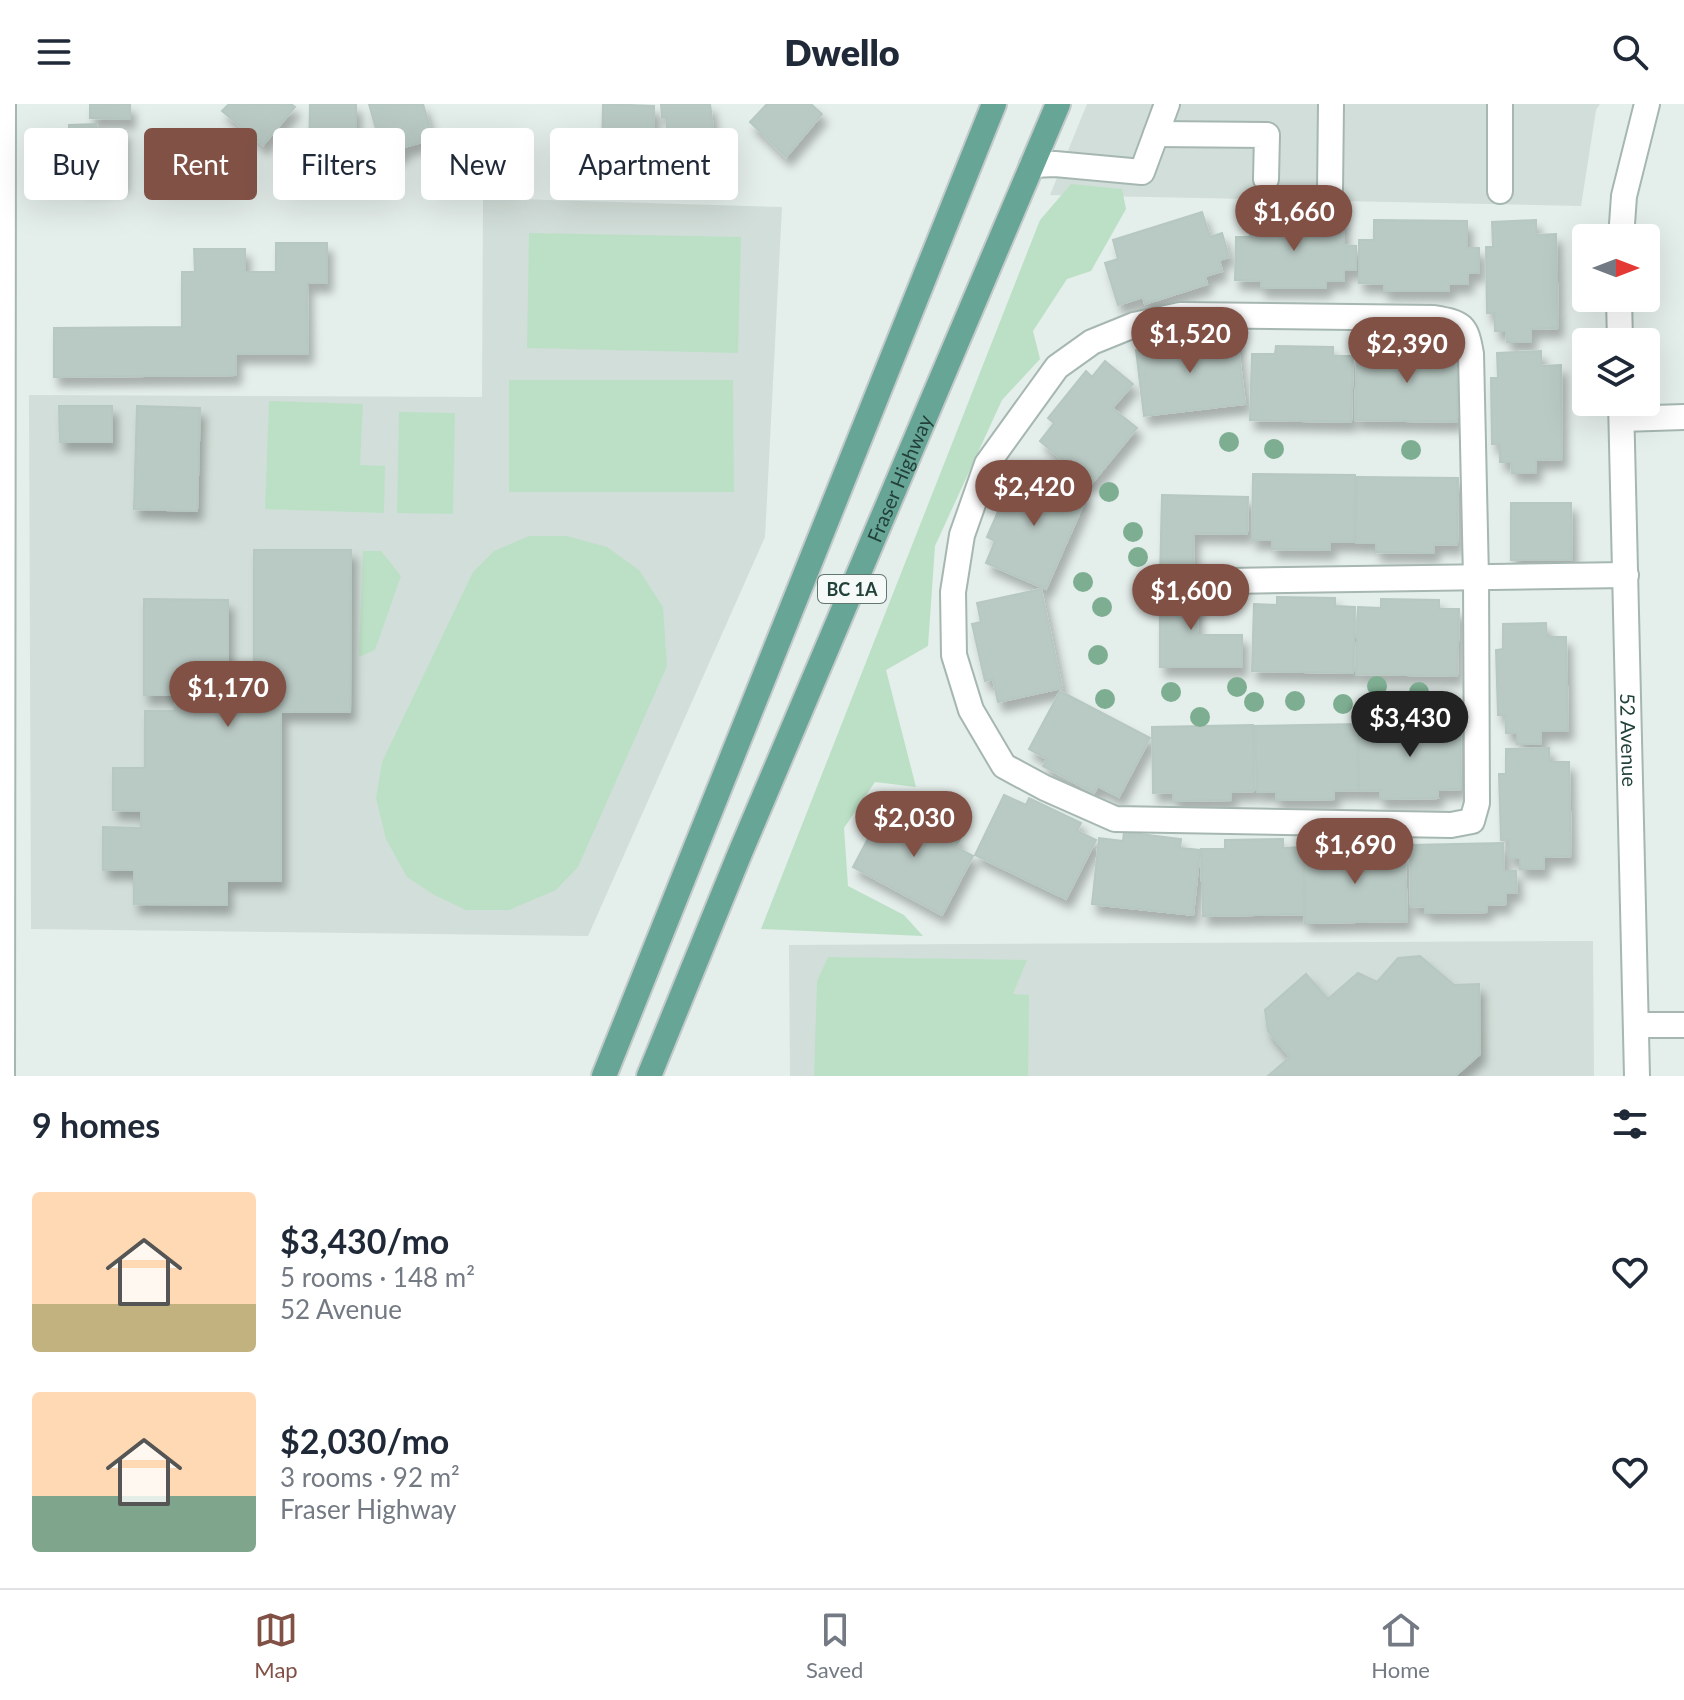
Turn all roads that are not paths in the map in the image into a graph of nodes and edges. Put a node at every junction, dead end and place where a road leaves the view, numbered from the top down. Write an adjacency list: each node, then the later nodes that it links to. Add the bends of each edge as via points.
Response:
1 (3, 104): 20 (street)
2 (994, 104): 24 (main road, BC 1A)
3 (1058, 104): 9 (main road, Fraser Highway / BC 1A)
4 (1167, 104): 8 (street)
5 (1331, 104): 11 (street)
6 (1500, 104): 12 (street)
7 (1647, 104): 13 (street)
8 (1156, 134): 9 (street, via 1142,172); 10 (street, via 1267,135)
9 (1032, 165): 25 (main road, Fraser Highway / BC 1A)
10 (1266, 179)
11 (1330, 191)
12 (1500, 191)
13 (1622, 224)
14 (1660, 414): 16 (street)
15 (1621, 416): 17 (street, 52 Avenue)
16 (1684, 417)
17 (1626, 575): 18 (street); 21 (street, 52 Avenue)
18 (1476, 578): 18 (street, via 1471,354 1467,333 1455,322 1180,315 1092,342 1057,367 987,464 962,535 953,592 954,655 971,710 1004,766 1115,819 1451,825 1472,821 1477,803); 19 (street)
19 (1228, 581)
20 (1, 723): 23 (street)
21 (1636, 1025): 22 (street); 26 (street, 52 Avenue)
22 (1684, 1025)
23 (1, 1073)
24 (604, 1076)
25 (649, 1076)
26 (1637, 1076)

